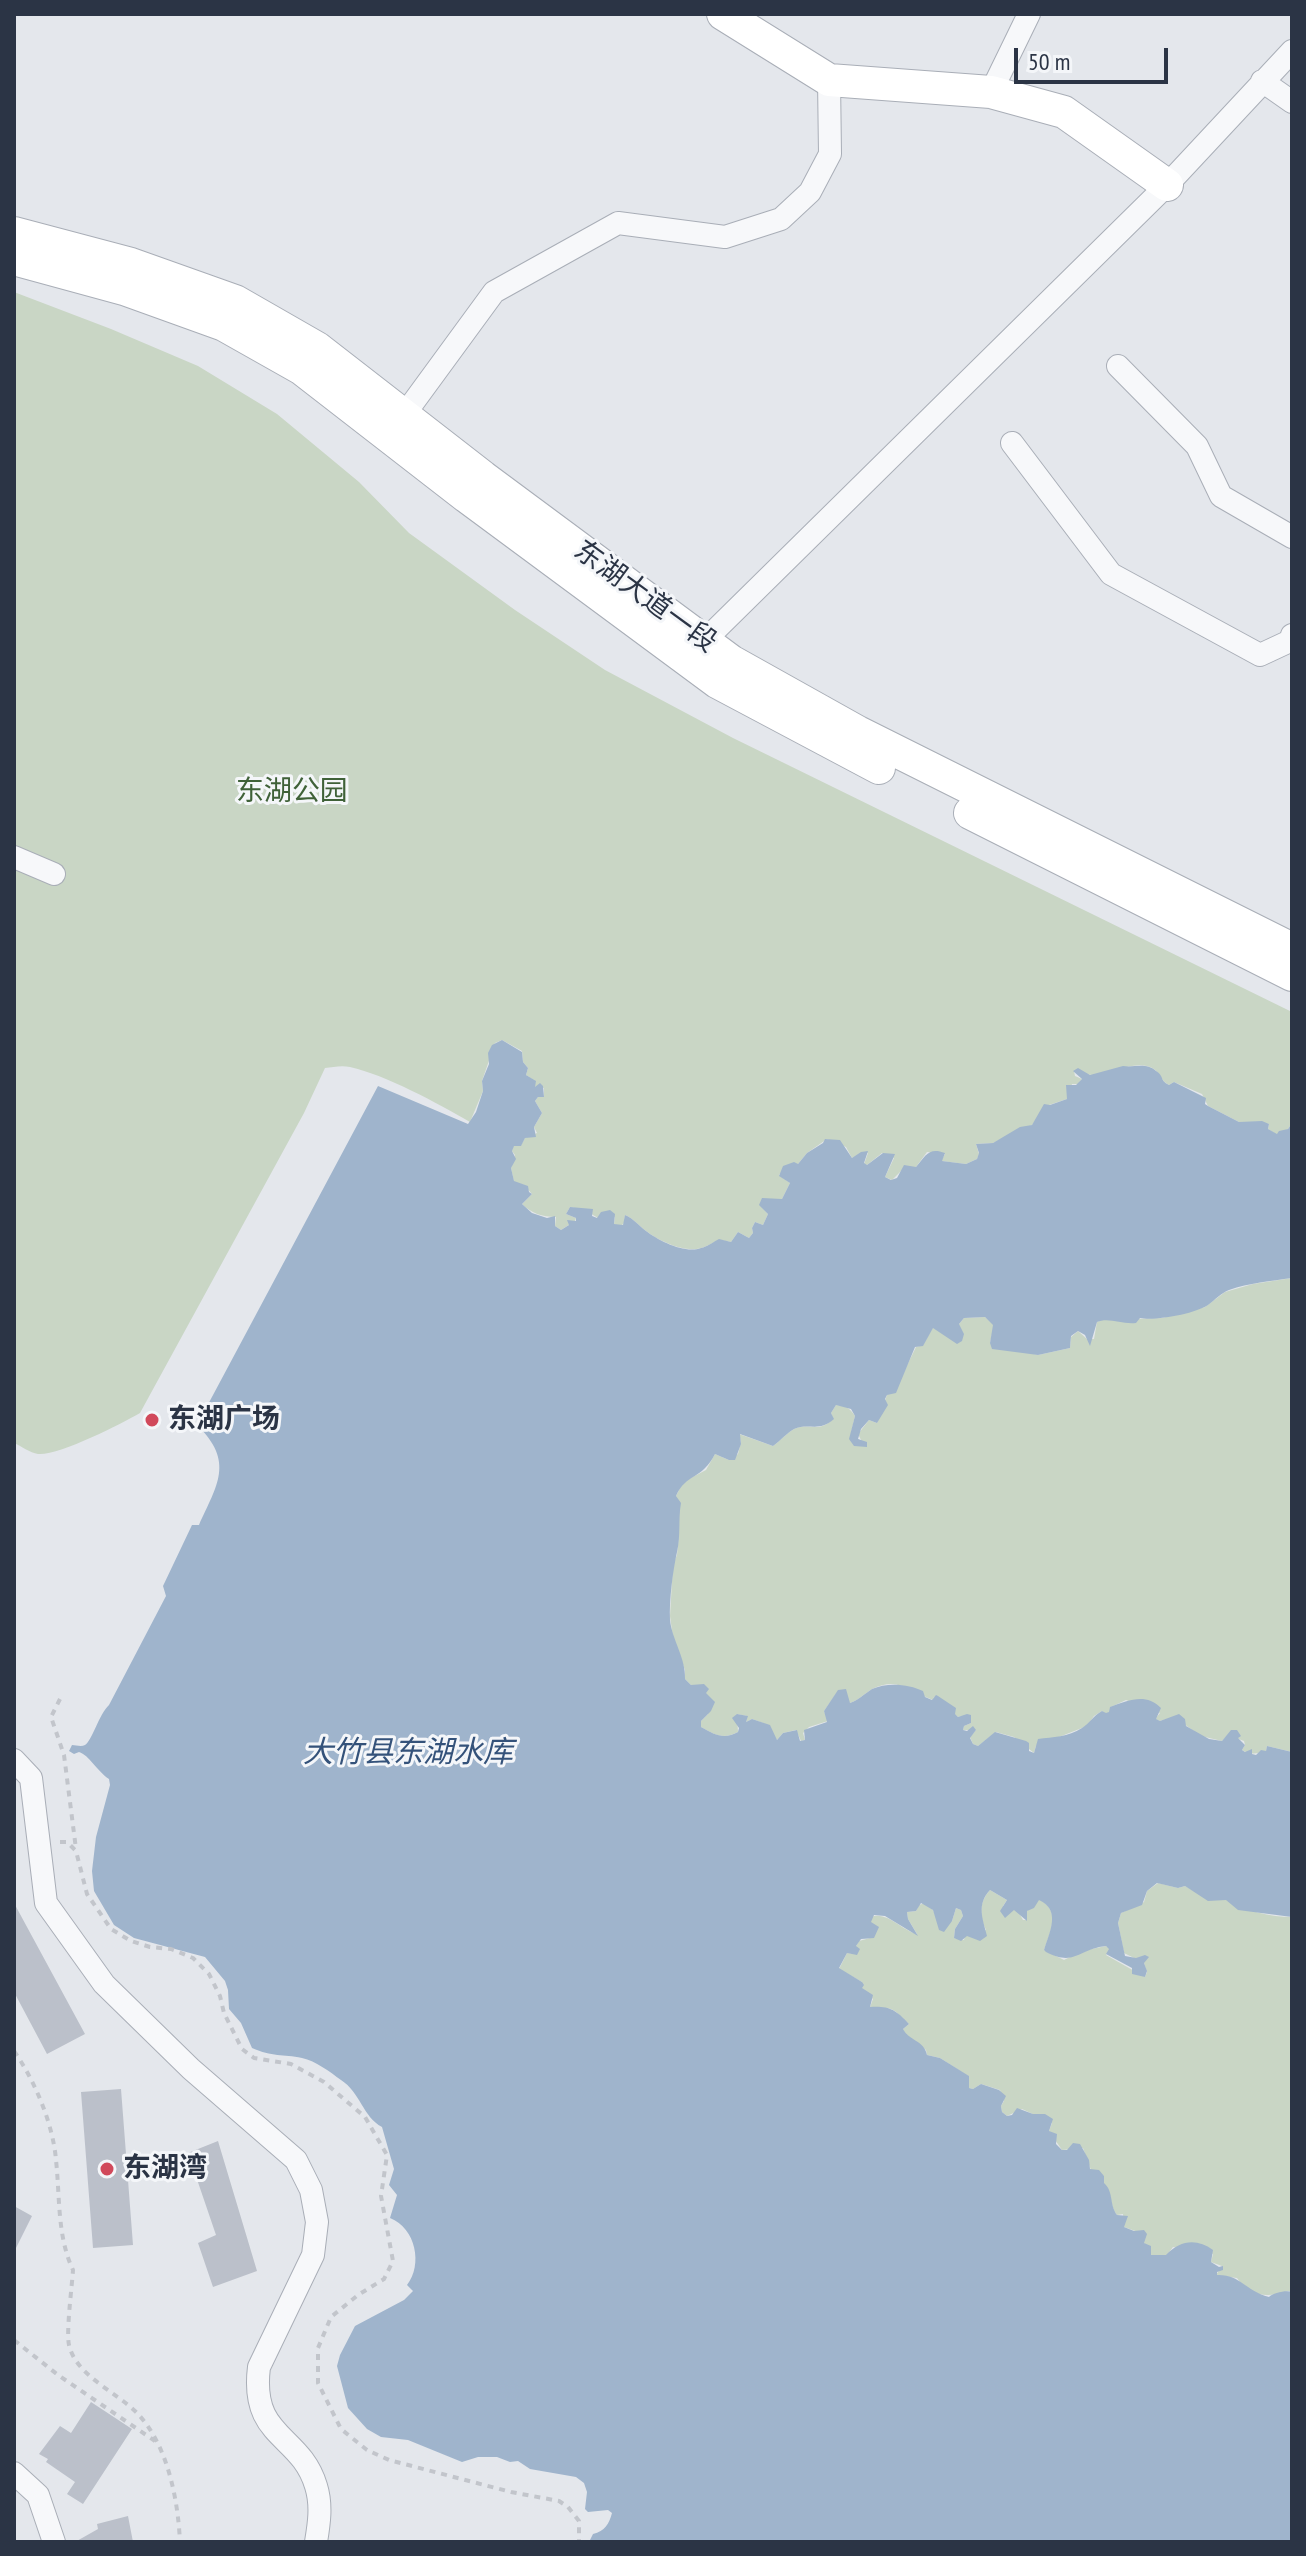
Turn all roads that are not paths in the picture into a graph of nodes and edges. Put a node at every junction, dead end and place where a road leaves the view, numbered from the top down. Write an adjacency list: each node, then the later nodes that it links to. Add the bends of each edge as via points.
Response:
1 (723, 14): 4 (main road)
2 (1029, 14): 6 (street)
3 (1292, 51): 5 (street)
4 (829, 80): 6 (main road); 12 (street, via 830,154 810,192 781,219 725,237 618,223 494,292)
5 (1262, 81): 7 (street); 8 (street)
6 (991, 92): 8 (main road, via 1064,112)
7 (1292, 102)
8 (1167, 185): 16 (street)
9 (14, 233): 12 (main road, 东湖大道一段, via 131,264 235,301 317,348)
10 (14, 259): 16 (main road, 东湖大道一段, via 124,289 224,325 302,369 467,497)
11 (1118, 366): 14 (street, via 1197,446 1221,496)
12 (404, 415): 16 (main road, 东湖大道一段)
13 (1012, 443): 15 (street, via 1111,574 1260,655 1290,641)
14 (1292, 537)
15 (1292, 635)
16 (695, 649): 19 (main road, 东湖大道一段, via 731,661 858,732); 20 (main road, 东湖大道一段, via 717,682)
17 (14, 857): 18 (street)
18 (54, 874)
19 (1292, 949)
20 (1292, 975)
21 (14, 1760): 24 (street, via 31,1778 46,1903 104,1984 296,2160 311,2190 317,2222 313,2255 259,2367 256,2388 270,2426 304,2461 316,2486)
22 (14, 2473): 23 (street, via 38,2495)
23 (54, 2542)
24 (316, 2542)

